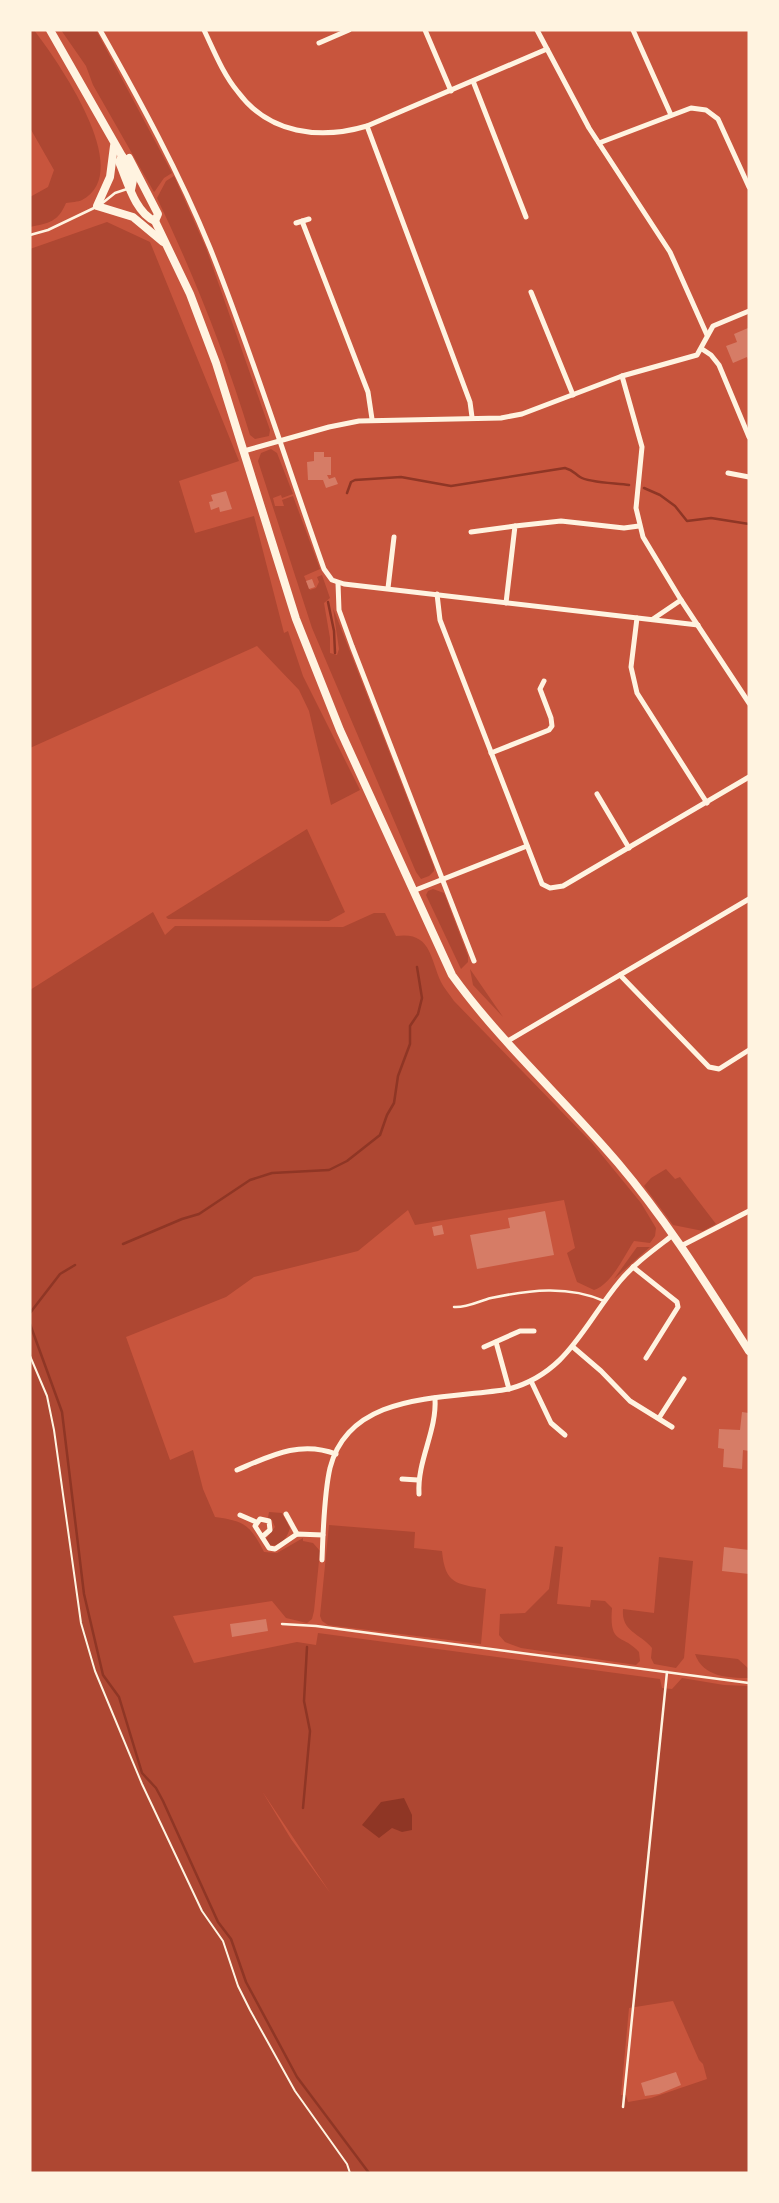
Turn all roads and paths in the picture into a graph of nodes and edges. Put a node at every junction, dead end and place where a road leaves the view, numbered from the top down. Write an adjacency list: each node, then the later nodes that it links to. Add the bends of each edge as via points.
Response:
1 (50, 30): 15 (main road)
2 (100, 30): 35 (street, via 167,152 209,246)
3 (204, 30): 13 (street, via 238,93 272,121 290,130 320,134)
4 (349, 30): 8 (street)
5 (425, 30): 11 (street)
6 (537, 30): 9 (street)
7 (633, 30): 12 (street)
8 (319, 43)
9 (547, 48): 10 (street); 14 (street)
10 (474, 81): 11 (street); 21 (street)
11 (451, 91): 13 (street)
12 (671, 115): 14 (street); 17 (street, via 691,108 713,114)
13 (367, 126): 32 (street)
14 (599, 143): 28 (street, via 670,252)
15 (114, 144): 16 (main road); 20 (main road, via 110,177)
16 (121, 156): 18 (main road, via 119,162); 19 (main road, via 128,158)
17 (749, 187)
18 (131, 190): 19 (main road); 20 (lane, via 115,193); 23 (main road, via 148,218)
19 (148, 194): 23 (main road, via 158,214)
20 (97, 206): 24 (lane); 25 (main road, via 133,217)
21 (526, 217)
22 (309, 219): 33 (street, via 299,222 368,393)
23 (155, 221): 25 (main road)
24 (30, 235)
25 (166, 244): 36 (main road, via 203,326)
26 (531, 292): 31 (street)
27 (749, 311): 28 (street, via 713,326)
28 (707, 335): 29 (street)
29 (702, 349): 30 (street, via 683,360); 34 (street, via 719,365)
30 (622, 376): 31 (street); 40 (street, via 642,447 636,508)
31 (573, 395): 32 (street, via 522,414)
32 (472, 417): 33 (street)
33 (372, 419): 35 (street)
34 (749, 437)
35 (278, 441): 36 (street); 43 (street, via 324,569)
36 (244, 451): 62 (main road, via 296,619)
37 (728, 473): 38 (street)
38 (749, 477)
39 (515, 526): 40 (street, via 561,521); 41 (street); 47 (street)
40 (639, 526): 46 (street)
41 (471, 532)
42 (394, 537): 44 (street)
43 (338, 583): 44 (street); 61 (street, via 339,610)
44 (388, 588): 45 (street)
45 (437, 594): 47 (street); 55 (street, via 440,620)
46 (681, 600): 49 (street); 50 (street)
47 (506, 603): 48 (street)
48 (637, 618): 49 (street); 58 (street, via 631,667 637,693)
49 (653, 619): 50 (street)
50 (698, 625): 54 (street)
51 (544, 681): 53 (street)
52 (531, 687): 53 (street)
53 (540, 689): 55 (street, via 551,718 549,730)
54 (749, 704)
55 (491, 752): 59 (street)
56 (749, 777): 58 (street)
57 (597, 794): 60 (street)
58 (707, 803): 60 (street)
59 (527, 846): 60 (street, via 542,884 550,888 563,886); 61 (street)
60 (629, 848)
61 (443, 877): 62 (street); 64 (street)
62 (412, 891): 66 (main road, via 452,975)
63 (749, 899): 65 (street)
64 (474, 961)
65 (620, 975): 66 (street); 67 (street, via 709,1067 719,1069)
66 (506, 1042): 69 (main road, via 587,1127)
67 (749, 1050)
68 (749, 1211): 70 (street)
69 (674, 1234): 70 (main road); 71 (street)
70 (681, 1246): 78 (main road)
71 (633, 1267): 72 (street); 80 (street, via 677,1301 678,1307)
72 (604, 1301): 73 (lane, via 572,1291 534,1291); 77 (street)
73 (454, 1307)
74 (534, 1331): 75 (street, via 520,1331)
75 (496, 1342): 76 (street); 83 (street)
76 (484, 1347)
77 (573, 1347): 82 (street); 85 (street, via 630,1401)
78 (749, 1351)
79 (30, 1356): 104 (path, via 47,1396 81,1623 95,1671 142,1784 202,1911 223,1941 250,2010 295,2091)
80 (646, 1358)
81 (684, 1379): 85 (street)
82 (531, 1381): 83 (street); 87 (street, via 551,1423)
83 (509, 1388): 84 (street)
84 (435, 1398): 88 (street, via 366,1418 348,1433); 91 (street, via 434,1426)
85 (659, 1418): 86 (street)
86 (672, 1427)
87 (565, 1435)
88 (335, 1454): 89 (street, via 302,1447); 97 (street)
89 (237, 1470)
90 (402, 1479): 91 (street)
91 (418, 1480): 92 (street)
92 (419, 1494)
93 (286, 1514): 96 (street)
94 (240, 1515): 95 (street)
95 (256, 1522): 98 (street); 98 (street, via 269,1521 270,1530)
96 (300, 1534): 97 (street); 98 (street, via 275,1549)
97 (323, 1535): 99 (street)
98 (262, 1537)
99 (322, 1560)
100 (282, 1624): 101 (lane)
101 (667, 1672): 102 (lane); 103 (lane)
102 (749, 1683)
103 (623, 2107)
104 (350, 2173)

